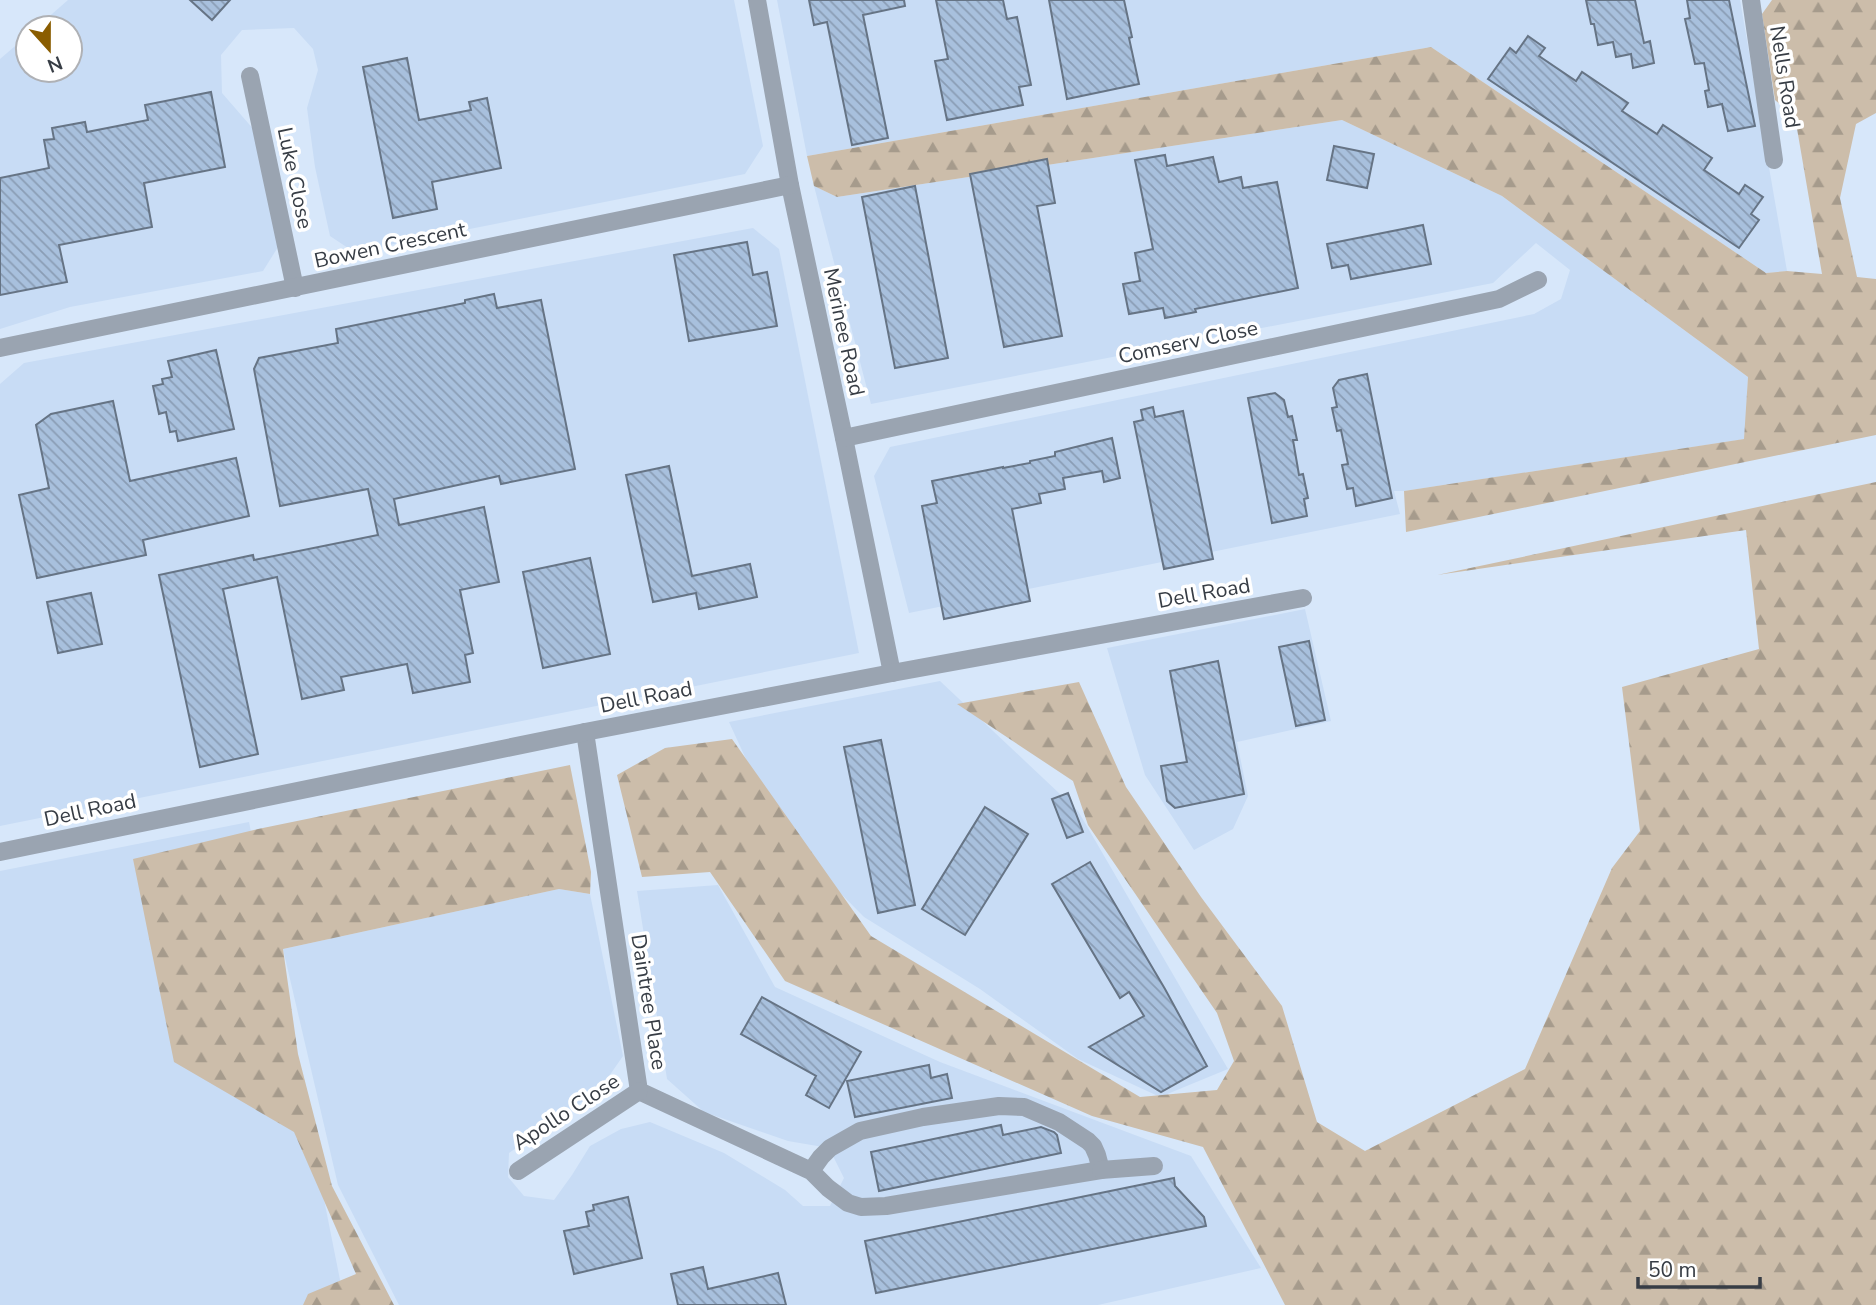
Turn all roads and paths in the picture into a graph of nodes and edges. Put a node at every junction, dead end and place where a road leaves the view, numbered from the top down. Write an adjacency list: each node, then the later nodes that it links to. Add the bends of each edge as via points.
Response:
1 (757, 0): 5 (street, Merinee Road)
2 (1751, 0): 4 (street, Nells Road)
3 (250, 76): 7 (street, Luke Close)
4 (1774, 160)
5 (790, 185): 7 (street, Bowen Crescent); 9 (street, Merinee Road)
6 (1538, 280): 9 (street, Comserv Close, via 1499,299)
7 (295, 288): 8 (street, Bowen Crescent)
8 (0, 348)
9 (844, 438): 11 (street, Merinee Road)
10 (1303, 598): 11 (street, Dell Road)
11 (891, 673): 12 (street, Dell Road)
12 (585, 732): 13 (street, Dell Road); 14 (street, Daintree Place)
13 (0, 852)
14 (639, 1091): 17 (street, Apollo Close); 18 (street, Daintree Place)
15 (1154, 1166): 16 (street, Daintree Place)
16 (1101, 1170): 18 (street, Daintree Place, via 861,1207 836,1195); 18 (street, via 1093,1146 1059,1122 1024,1107 999,1106 860,1131 830,1149)
17 (517, 1171)
18 (811, 1171)

